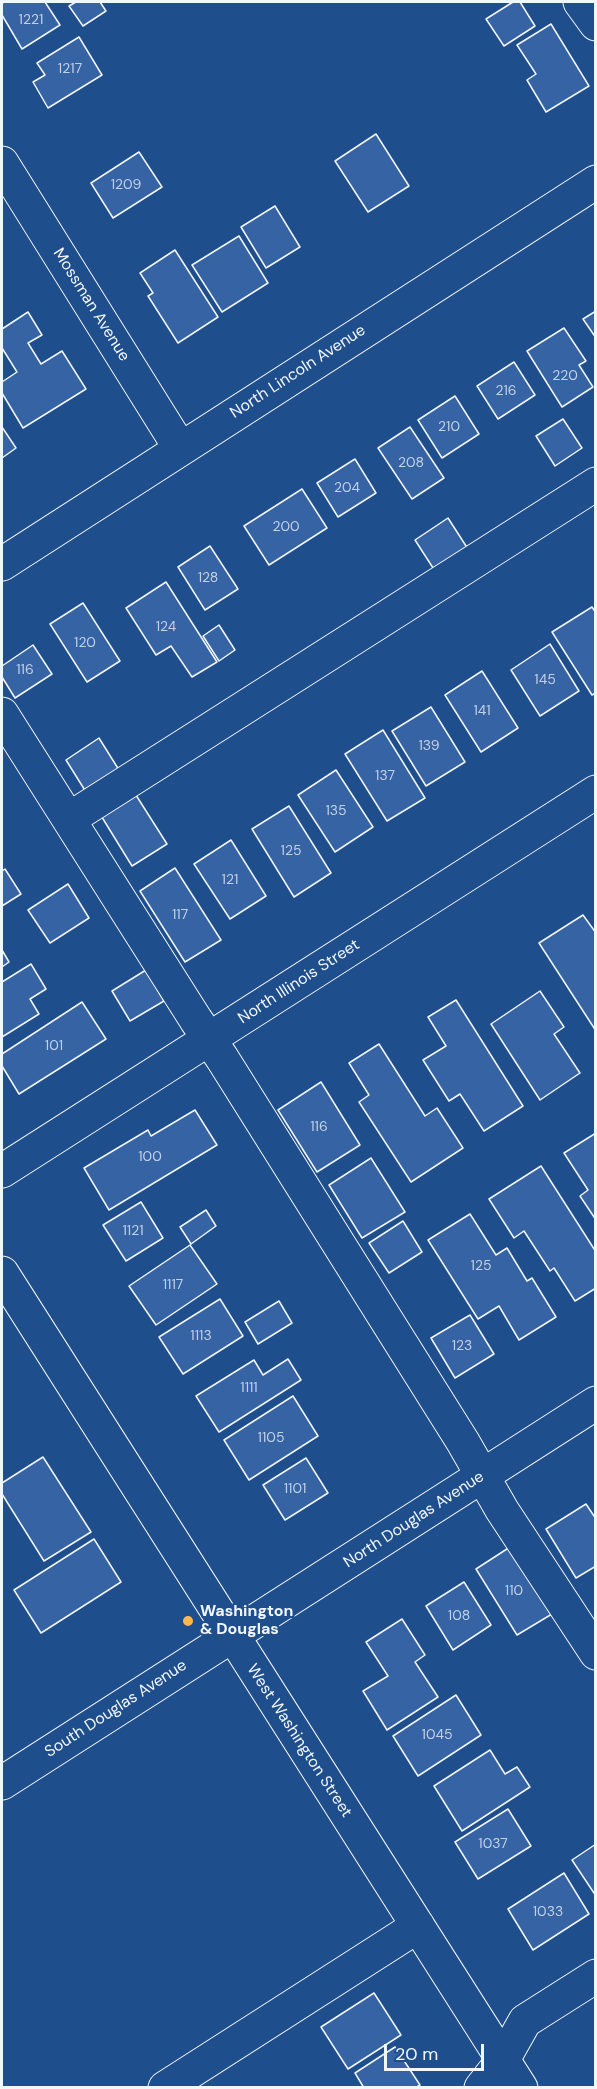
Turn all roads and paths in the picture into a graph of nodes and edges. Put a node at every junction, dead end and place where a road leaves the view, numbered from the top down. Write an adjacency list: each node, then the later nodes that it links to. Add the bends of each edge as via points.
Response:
1 (580, 2): 2 (street)
2 (596, 24)
3 (2, 163): 5 (street, Mossman Avenue)
4 (596, 182): 5 (street, North Lincoln Avenue)
5 (180, 448): 7 (street, North Lincoln Avenue)
6 (596, 484): 10 (street)
7 (2, 564)
8 (2, 714): 10 (street)
9 (596, 792): 11 (street, North Illinois Street)
10 (69, 819): 11 (street)
11 (208, 1039): 12 (street, North Illinois Street); 15 (street)
12 (2, 1171)
13 (2, 1273): 16 (street, West Washington Street)
14 (596, 1403): 15 (street, North Douglas Avenue)
15 (483, 1476): 16 (street, North Douglas Avenue); 17 (street)
16 (231, 1636): 18 (street, South Douglas Avenue); 19 (street, West Washington Street)
17 (596, 1653)
18 (2, 1783)
19 (418, 1926): 21 (street, West Washington Street); 22 (street)
20 (596, 1976): 21 (street, via 525,2021)
21 (503, 2060): 23 (street); 24 (street, West Washington Street)
22 (165, 2088)
23 (481, 2088)
24 (520, 2088)

